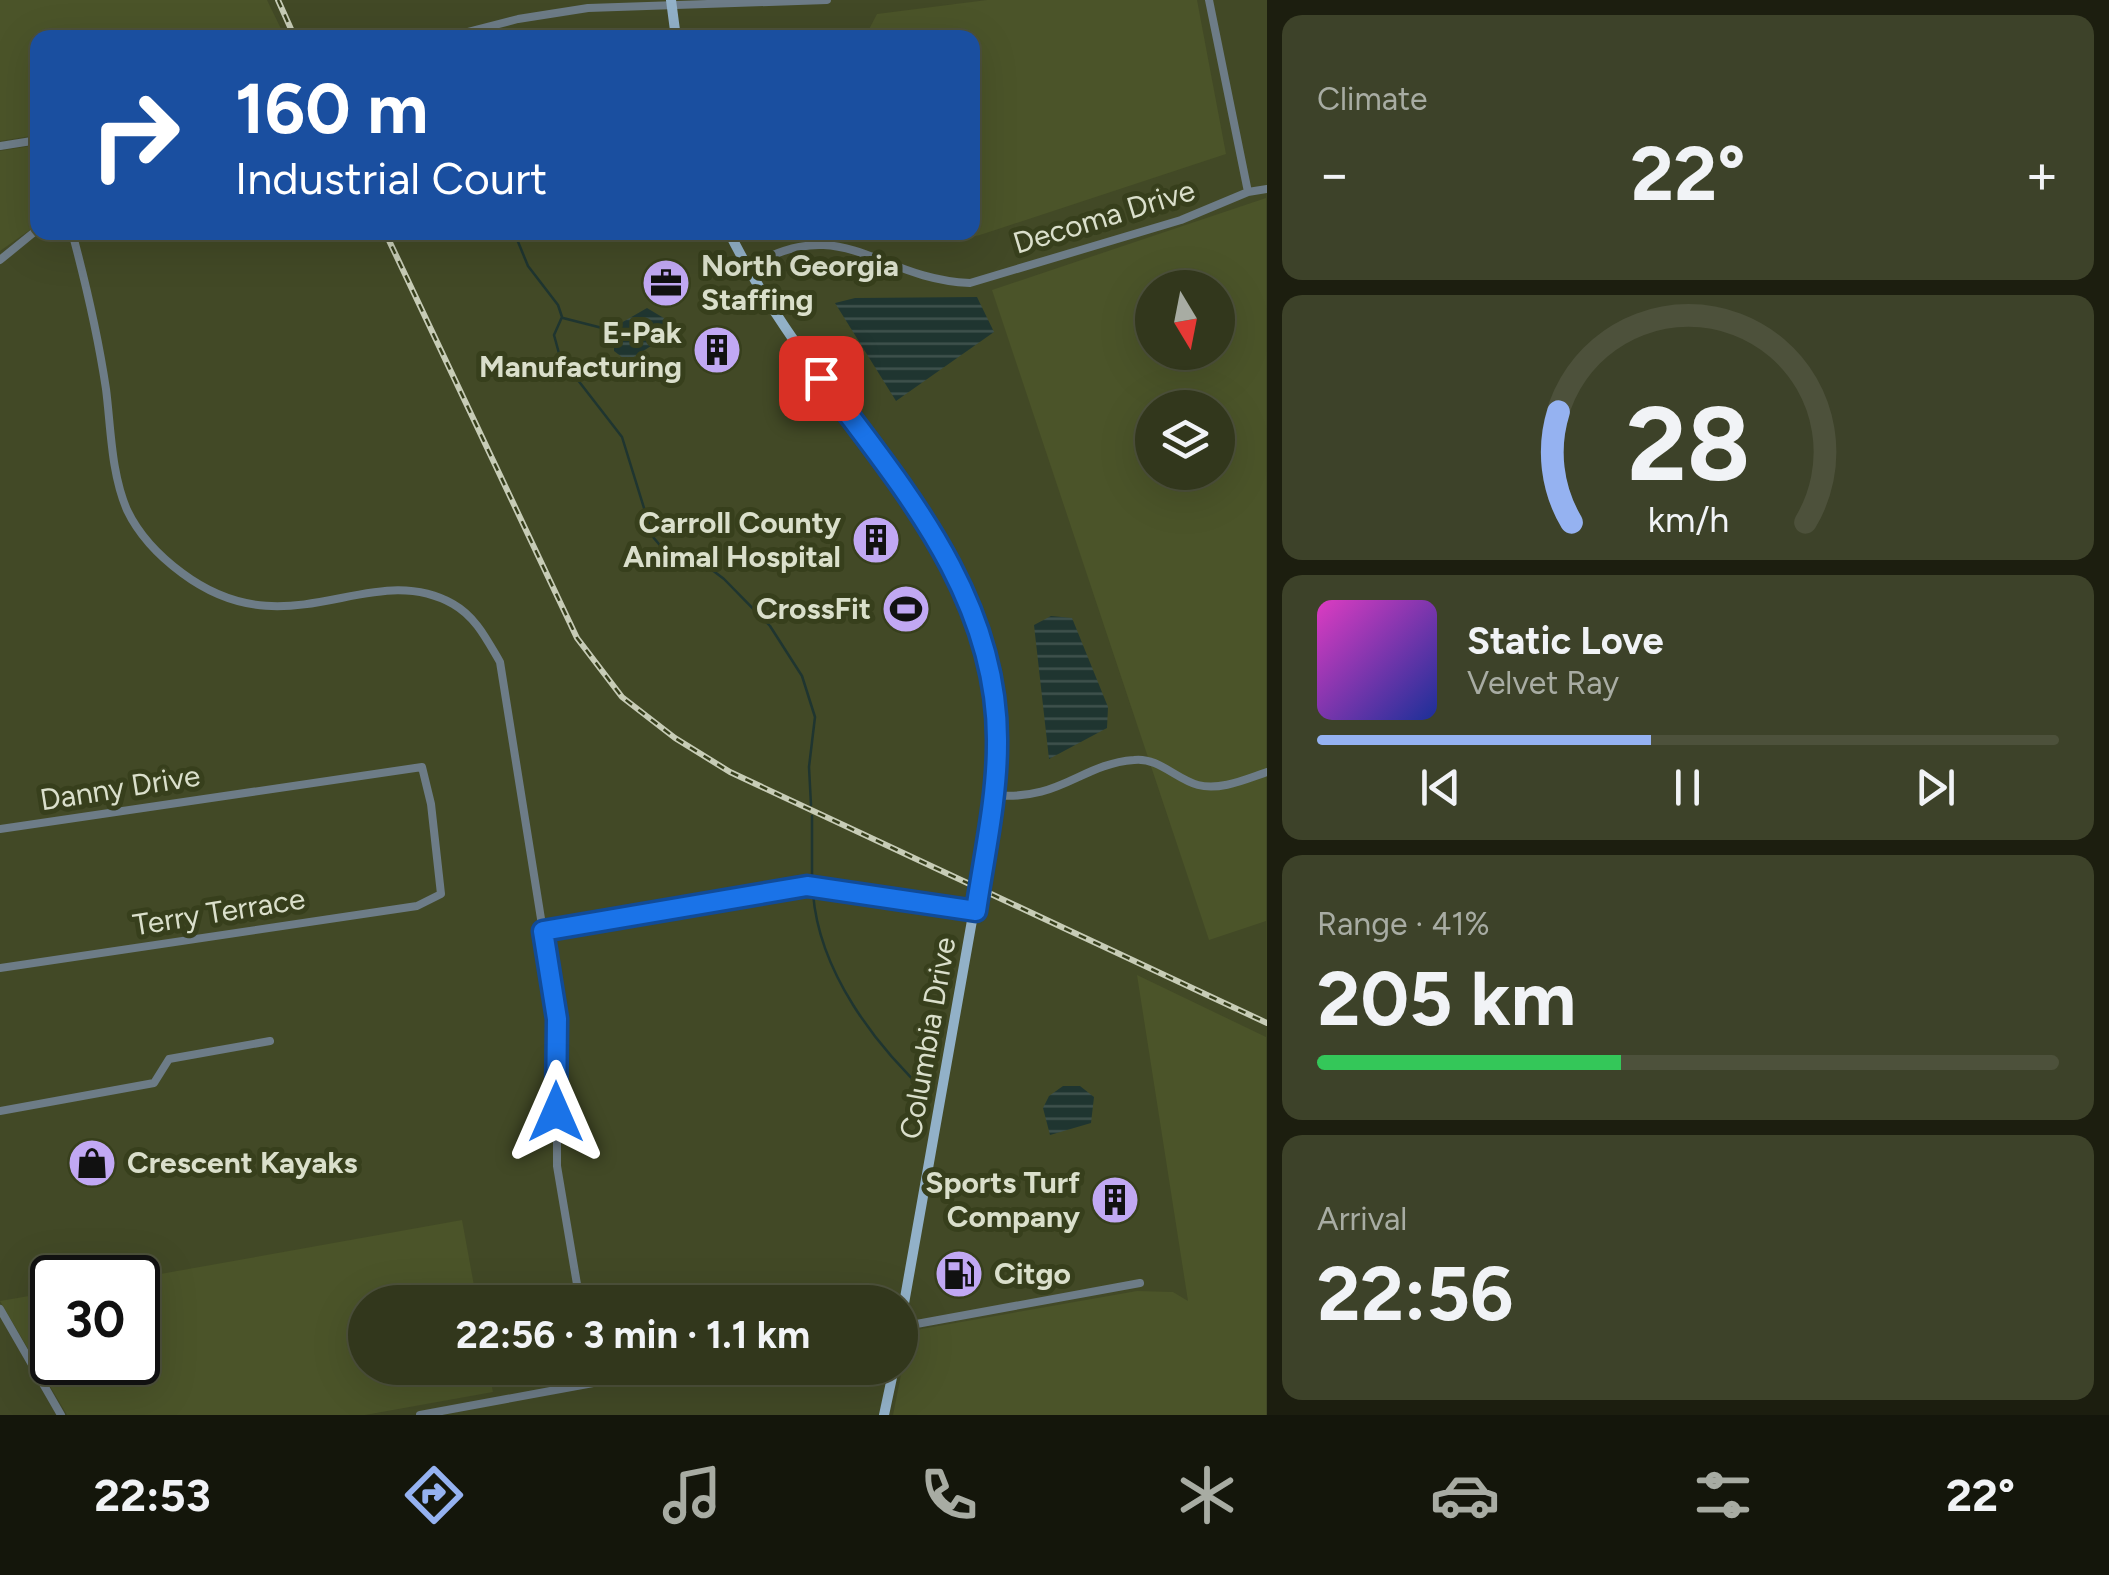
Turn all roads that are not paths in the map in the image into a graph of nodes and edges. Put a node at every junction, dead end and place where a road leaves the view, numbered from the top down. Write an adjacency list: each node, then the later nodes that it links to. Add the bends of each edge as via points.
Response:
1 (827, 0): 3 (street)
2 (1209, 0): 9 (street)
3 (672, 2): 4 (street, via 550,13); 5 (main road)
4 (478, 30)
5 (675, 30)
6 (30, 141): 7 (street)
7 (0, 146)
8 (1266, 189): 9 (street, Decoma Drive)
9 (1248, 192): 14 (street, Decoma Drive, via 1181,220 970,282 935,281 825,242 788,246)
10 (30, 236): 13 (street)
11 (74, 240): 20 (street, via 117,475 146,541 208,592 250,606 290,609 418,592 452,604 479,625 500,662)
12 (733, 240): 14 (main road, Columbia Drive)
13 (0, 260)
14 (746, 268): 16 (main road, Columbia Drive, via 946,554 981,629 997,743)
15 (1266, 772): 16 (street, via 1201,786 1147,760 1132,760 1047,793)
16 (992, 795): 19 (main road, Columbia Drive)
17 (0, 829): 18 (street, Danny Drive, via 422,768)
18 (442, 894): 21 (street, Terry Terrace, via 417,906)
19 (976, 911): 20 (street, via 807,886); 26 (main road, Columbia Drive)
20 (543, 931): 25 (street, via 557,1019 558,1166)
21 (0, 968)
22 (270, 1040): 23 (street, via 169,1059 154,1083)
23 (0, 1111)
24 (1140, 1283): 28 (street)
25 (577, 1285)
26 (908, 1285)
27 (0, 1309): 31 (street)
28 (918, 1323)
29 (583, 1385): 32 (street)
30 (890, 1385): 33 (main road)
31 (61, 1415)
32 (420, 1415)
33 (884, 1415)

